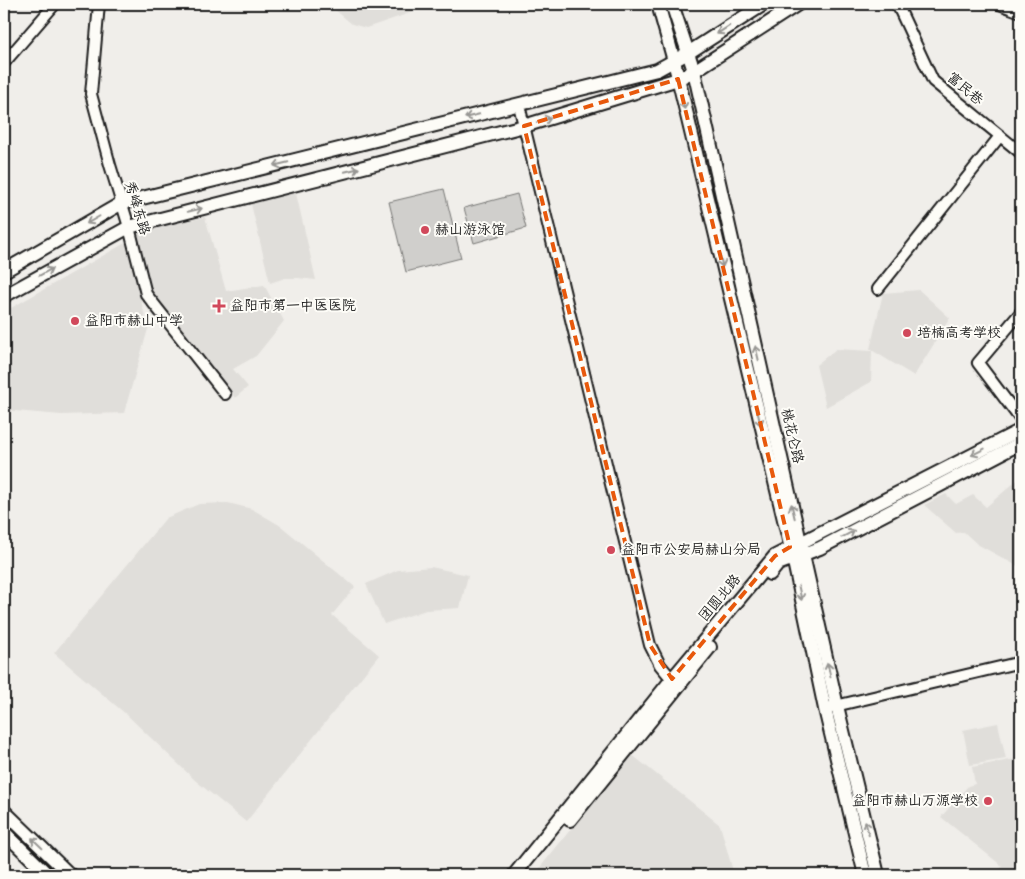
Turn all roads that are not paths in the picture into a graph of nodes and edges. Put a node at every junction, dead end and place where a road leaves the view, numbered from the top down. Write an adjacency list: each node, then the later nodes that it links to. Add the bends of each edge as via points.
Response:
1 (55, 4): 12 (street)
2 (99, 4): 19 (street, 秀峰东路, via 91,94)
3 (658, 4): 11 (main road, 桃花仑路)
4 (672, 4): 10 (main road, 桃花仑路)
5 (764, 4): 10 (main road, one-way to 10)
6 (798, 4): 13 (main road)
7 (897, 4): 17 (street, 富民巷, via 933,81)
8 (999, 4): 9 (street)
9 (1021, 12)
10 (688, 53): 11 (main road); 13 (main road, 桃花仑路)
11 (674, 61): 14 (main road, 桃花仑路); 15 (main road, via 658,70)
12 (4, 63)
13 (694, 71): 14 (main road); 29 (main road, 桃花仑路, one-way to 13)
14 (678, 79): 16 (main road, one-way to 14); 29 (main road, 桃花仑路, one-way to 29)
15 (519, 105): 16 (street); 19 (main road, one-way to 19)
16 (524, 126): 20 (main road, one-way to 16); 31 (street, via 650,645 660,665)
17 (1000, 136): 18 (street, 富民巷); 22 (street)
18 (1021, 153)
19 (122, 203): 20 (street, 秀峰东路); 21 (main road, one-way to 21)
20 (130, 227): 23 (main road, one-way to 20); 25 (street, 秀峰东路, via 146,294)
21 (4, 271)
22 (878, 289)
23 (4, 296)
24 (1021, 312): 26 (street, via 978,363)
25 (224, 394)
26 (1021, 420)
27 (1021, 430): 29 (main road, 团圆北路, one-way to 29)
28 (1021, 443): 29 (main road, 团圆北路, one-way to 28)
29 (797, 551): 31 (main road, 团圆北路, via 778,564); 32 (main road, 桃花仑路)
30 (1021, 662): 32 (street)
31 (675, 683): 37 (main road, 团圆北路); 38 (main road, 团圆北路)
32 (831, 707): 39 (main road, 桃花仑路); 40 (main road, 桃花仑路, one-way to 32)
33 (4, 811): 36 (main road, one-way to 33)
34 (4, 832): 35 (main road)
35 (48, 875)
36 (70, 875)
37 (514, 875)
38 (525, 875)
39 (865, 875)
40 (878, 875)

